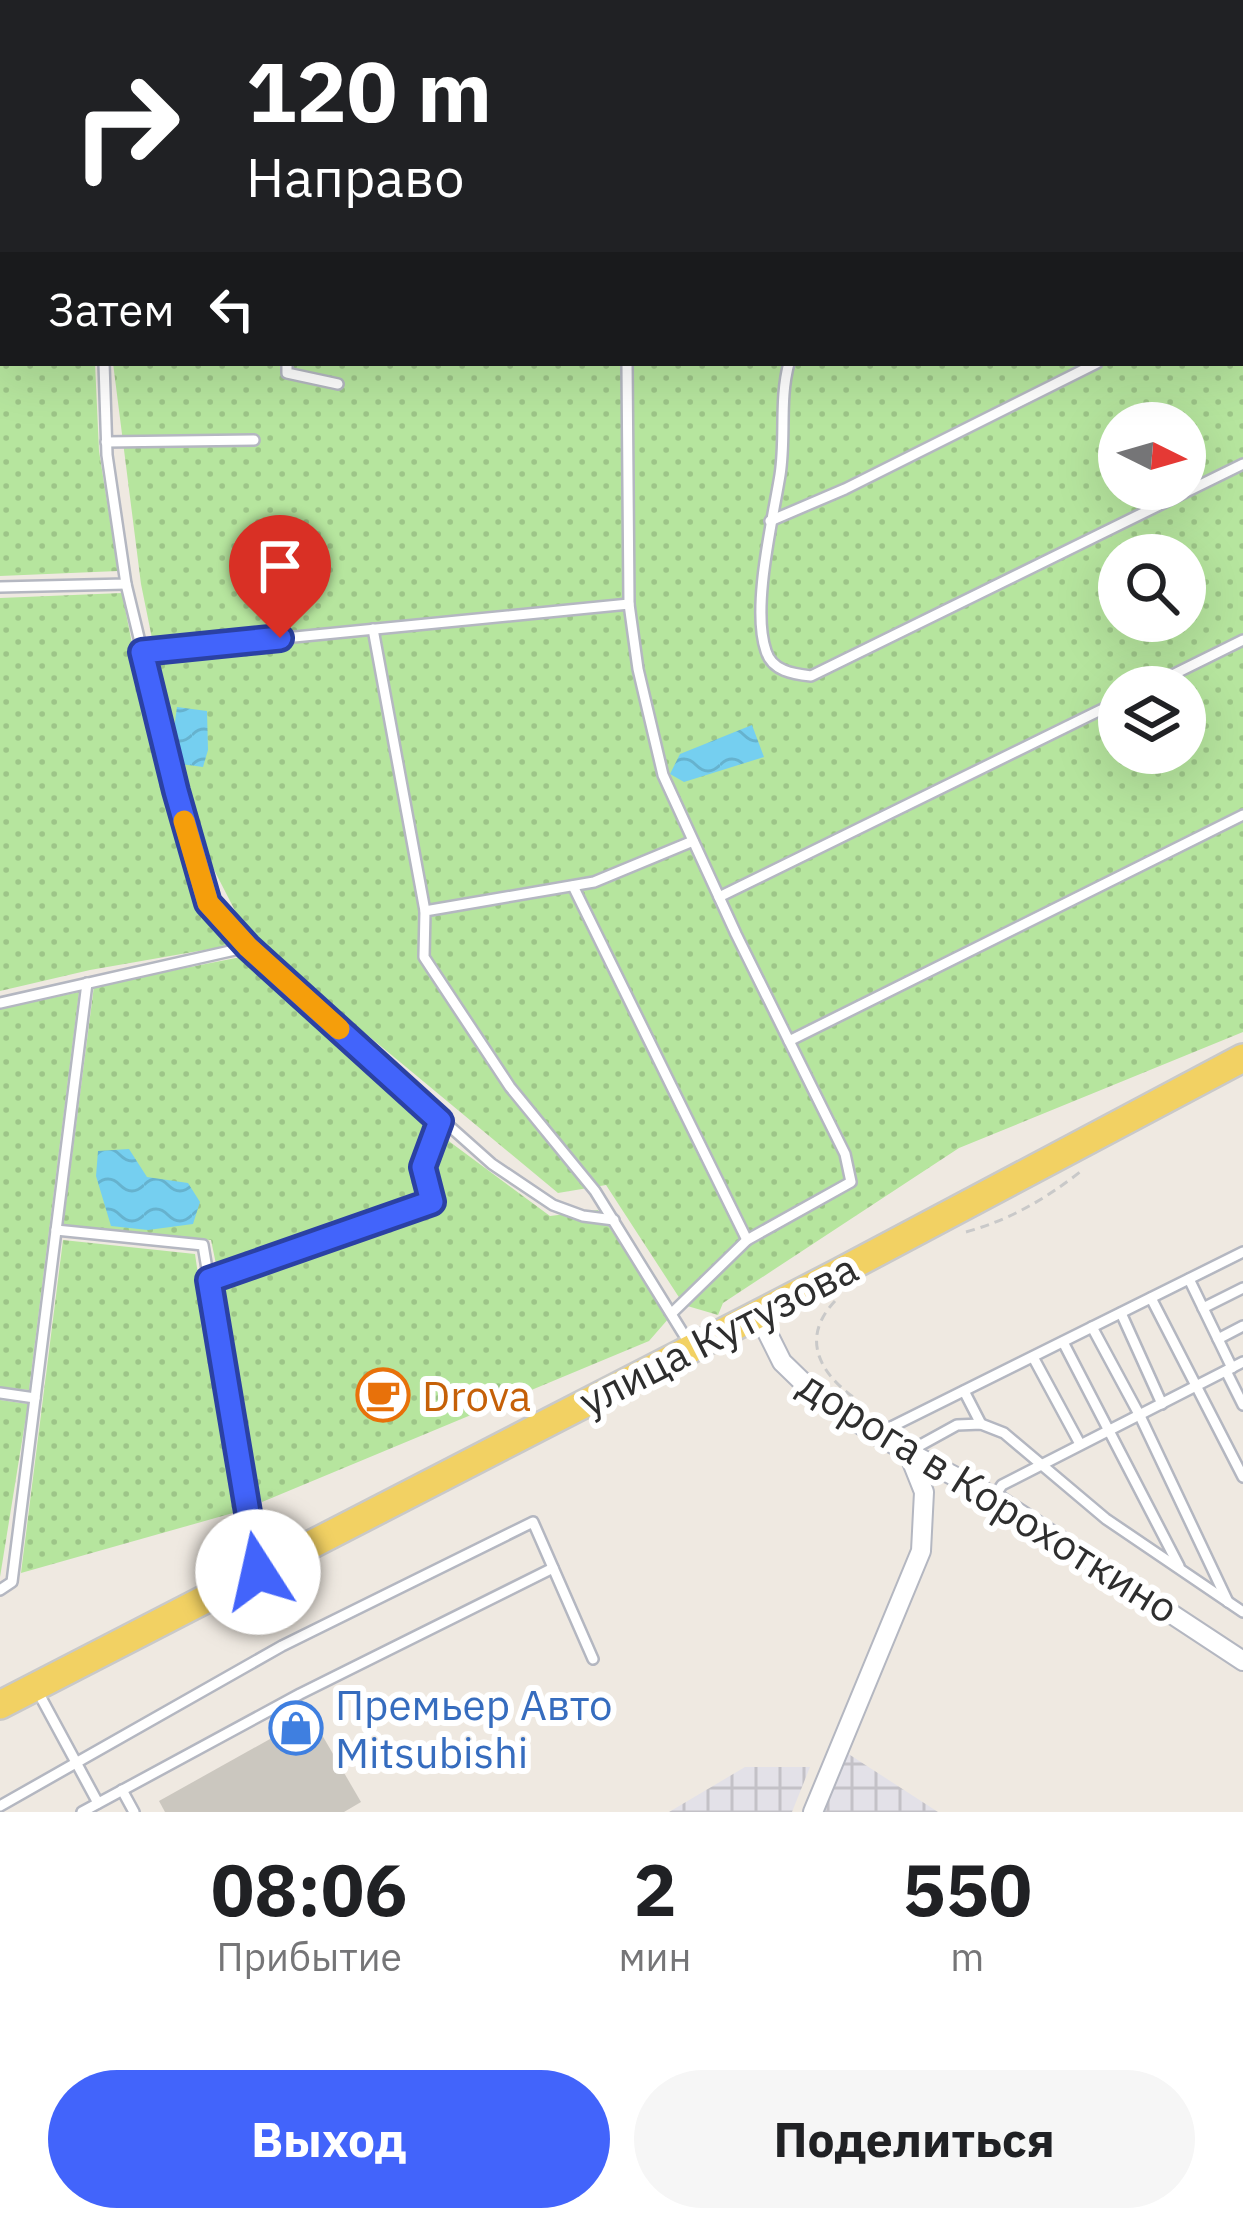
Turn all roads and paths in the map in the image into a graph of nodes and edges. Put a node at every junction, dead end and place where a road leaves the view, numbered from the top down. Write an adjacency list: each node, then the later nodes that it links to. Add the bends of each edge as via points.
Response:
1 (104, 366): 8 (lane)
2 (287, 366): 6 (lane, via 287,373)
3 (627, 366): 13 (lane)
4 (788, 366): 10 (lane)
5 (1091, 366): 10 (lane)
6 (338, 385)
7 (254, 440): 8 (lane)
8 (106, 442): 11 (lane)
9 (1243, 464): 10 (lane, via 811,676 778,669 766,653)
10 (770, 521)
11 (126, 584): 12 (lane); 16 (lane)
12 (0, 587)
13 (629, 604): 14 (lane); 20 (lane, via 663,775)
14 (373, 629): 16 (lane); 23 (lane)
15 (1243, 640): 17 (lane)
16 (142, 652): 24 (lane, via 208,903)
17 (1190, 666)
18 (1098, 711): 22 (lane)
19 (1243, 814): 27 (lane)
20 (693, 841): 21 (lane); 22 (lane)
21 (573, 886): 23 (lane); 34 (lane)
22 (719, 897): 27 (lane)
23 (425, 910): 31 (lane, via 424,958 510,1087)
24 (248, 947): 25 (lane); 29 (lane)
25 (87, 983): 26 (lane); 32 (lane)
26 (0, 1003)
27 (789, 1041): 34 (lane, via 845,1154 850,1182)
28 (1243, 1058): 42 (main road, улица Кутузова)
29 (440, 1121): 31 (lane, via 553,1205); 37 (lane, via 423,1167 432,1202)
30 (1080, 1172): 33 (path, via 1044,1200)
31 (614, 1220): 43 (lane)
32 (56, 1230): 37 (lane, via 203,1245); 55 (lane)
33 (956, 1234)
34 (747, 1240): 43 (lane)
35 (1243, 1252): 36 (lane)
36 (1189, 1279): 39 (lane); 41 (lane)
37 (209, 1280): 70 (lane)
38 (1243, 1288): 41 (lane)
39 (1151, 1298): 44 (lane); 52 (lane)
40 (836, 1299): 56 (path, via 818,1328 822,1367)
41 (1203, 1308): 47 (lane)
42 (757, 1312): 49 (main road, улица Кутузова); 62 (street, дорога в Корохоткино, via 782,1362)
43 (672, 1313): 49 (lane)
44 (1121, 1313): 46 (lane); 57 (lane)
45 (1243, 1326): 47 (lane)
46 (1093, 1327): 48 (lane); 59 (lane)
47 (1218, 1340): 51 (lane)
48 (1063, 1342): 50 (lane); 61 (lane)
49 (692, 1347): 70 (main road, улица Кутузова)
50 (1033, 1357): 53 (lane); 63 (lane)
51 (1234, 1367): 52 (lane); 58 (lane)
52 (1197, 1386): 57 (lane); 66 (lane)
53 (964, 1391): 60 (lane); 62 (lane)
54 (0, 1394): 55 (lane)
55 (35, 1398): 71 (lane, via 12,1582)
56 (862, 1403)
57 (1162, 1404): 59 (lane)
58 (1243, 1405)
59 (1140, 1416): 61 (lane); 72 (lane)
60 (982, 1424): 64 (lane, via 957,1425); 65 (lane)
61 (1112, 1430): 63 (lane); 69 (lane)
62 (876, 1435): 64 (street, дорога в Корохоткино)
63 (1080, 1444): 65 (lane)
64 (908, 1452): 67 (street, дорога в Корохоткино); 84 (street, via 924,1492 921,1551)
65 (1039, 1466): 67 (lane); 69 (lane)
66 (1243, 1478)
67 (994, 1496): 75 (street, дорога в Корохоткино)
68 (553, 1568): 74 (lane); 78 (lane, via 533,1522 282,1646); 79 (lane)
69 (1180, 1570): 72 (lane)
70 (258, 1572): 76 (main road, улица Кутузова)
71 (0, 1590)
72 (1228, 1602): 73 (lane)
73 (1243, 1612)
74 (593, 1659)
75 (1243, 1661)
76 (35, 1686): 77 (main road, улица Кутузова); 78 (lane)
77 (0, 1705)
78 (77, 1765): 80 (lane); 81 (lane)
79 (122, 1790): 80 (lane); 83 (lane)
80 (98, 1803): 82 (lane)
81 (0, 1806)
82 (82, 1812)
83 (134, 1812)
84 (813, 1812)

